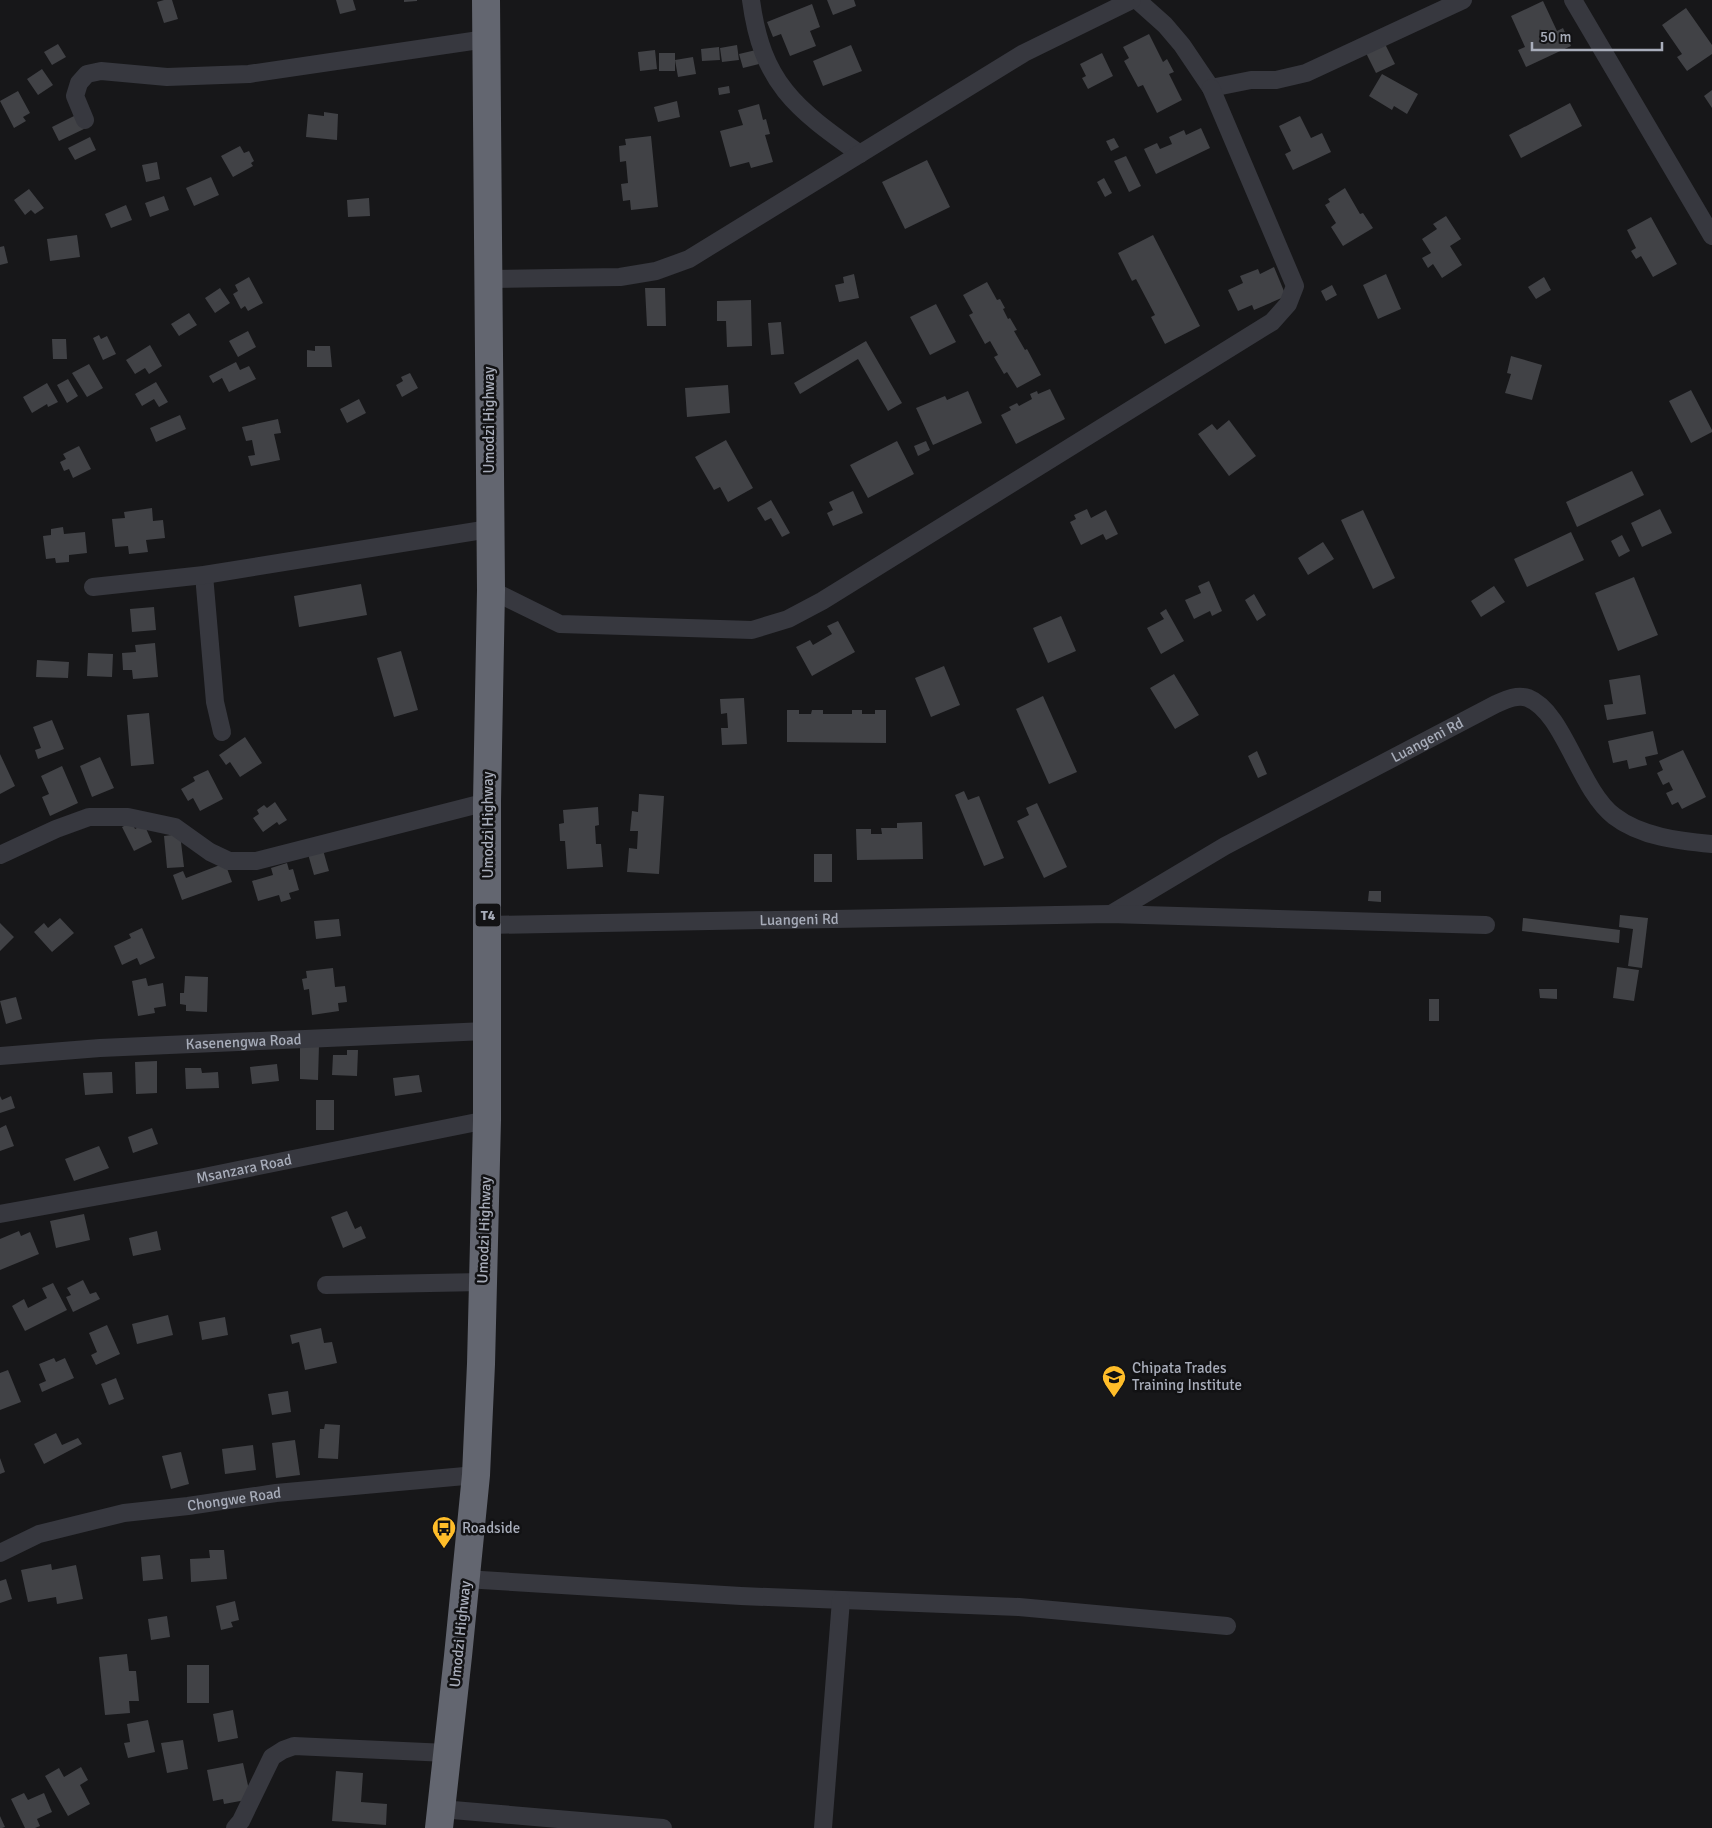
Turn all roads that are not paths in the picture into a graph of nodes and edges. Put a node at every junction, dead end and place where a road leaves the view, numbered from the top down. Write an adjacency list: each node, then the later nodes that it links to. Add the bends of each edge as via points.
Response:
1 (486, 0): 7 (highway, Umodzi Highway / T4)
2 (751, 0): 10 (street, via 761,48 777,82 799,108)
3 (1132, 0): 10 (street, via 1024,53)
4 (1137, 0): 8 (street, via 1182,45)
5 (1462, 0): 8 (street, via 1306,73)
6 (1573, 0): 11 (street)
7 (486, 39): 9 (street, via 249,74 167,77 101,70 87,74 78,84 75,96); 12 (highway, Umodzi Highway / T4)
8 (1211, 88): 16 (street, via 1295,286 1288,304 1272,322 788,619 752,630 560,624)
9 (85, 120)
10 (860, 154): 12 (street, via 689,259 656,271 620,277)
11 (1712, 236)
12 (489, 279): 13 (highway, Umodzi Highway / T4)
13 (489, 529): 14 (street); 16 (highway, Umodzi Highway / T4)
14 (204, 575): 15 (street); 17 (street, via 216,702)
15 (94, 587)
16 (491, 590): 18 (highway, Umodzi Highway / T4)
17 (222, 732)
18 (488, 802): 20 (street, via 256,861 229,861 210,852 176,827 128,817 89,817); 22 (highway, Umodzi Highway / T4)
19 (1712, 844): 21 (street, Luangeni Rd, via 1647,833 1615,817 1595,795 1546,711 1528,698 1517,697 1496,704 1225,846)
20 (0, 855)
21 (1110, 914): 22 (street, Luangeni Rd); 23 (street, Luangeni Rd)
22 (488, 925): 24 (highway, Umodzi Highway / T4)
23 (1486, 925)
24 (486, 1031): 25 (street, Kasenengwa Road, via 100,1048); 26 (highway, Umodzi Highway / T4)
25 (0, 1056)
26 (487, 1120): 27 (street, Msanzara Road); 28 (highway, Umodzi Highway / T4)
27 (0, 1214)
28 (482, 1282): 29 (street); 30 (highway, Umodzi Highway / T4)
29 (326, 1285)
30 (476, 1475): 31 (street, Chongwe Road, via 276,1493 124,1513 39,1534); 32 (highway, Umodzi Highway / T4)
31 (0, 1553)
32 (466, 1579): 33 (street); 35 (highway, Umodzi Highway / T4)
33 (841, 1600): 34 (street, via 1019,1607); 39 (street)
34 (1227, 1626)
35 (447, 1753): 36 (highway, Umodzi Highway / T4); 37 (street, via 294,1746 272,1758)
36 (440, 1819): 38 (street)
37 (235, 1828)
38 (663, 1828)
39 (823, 1828)

